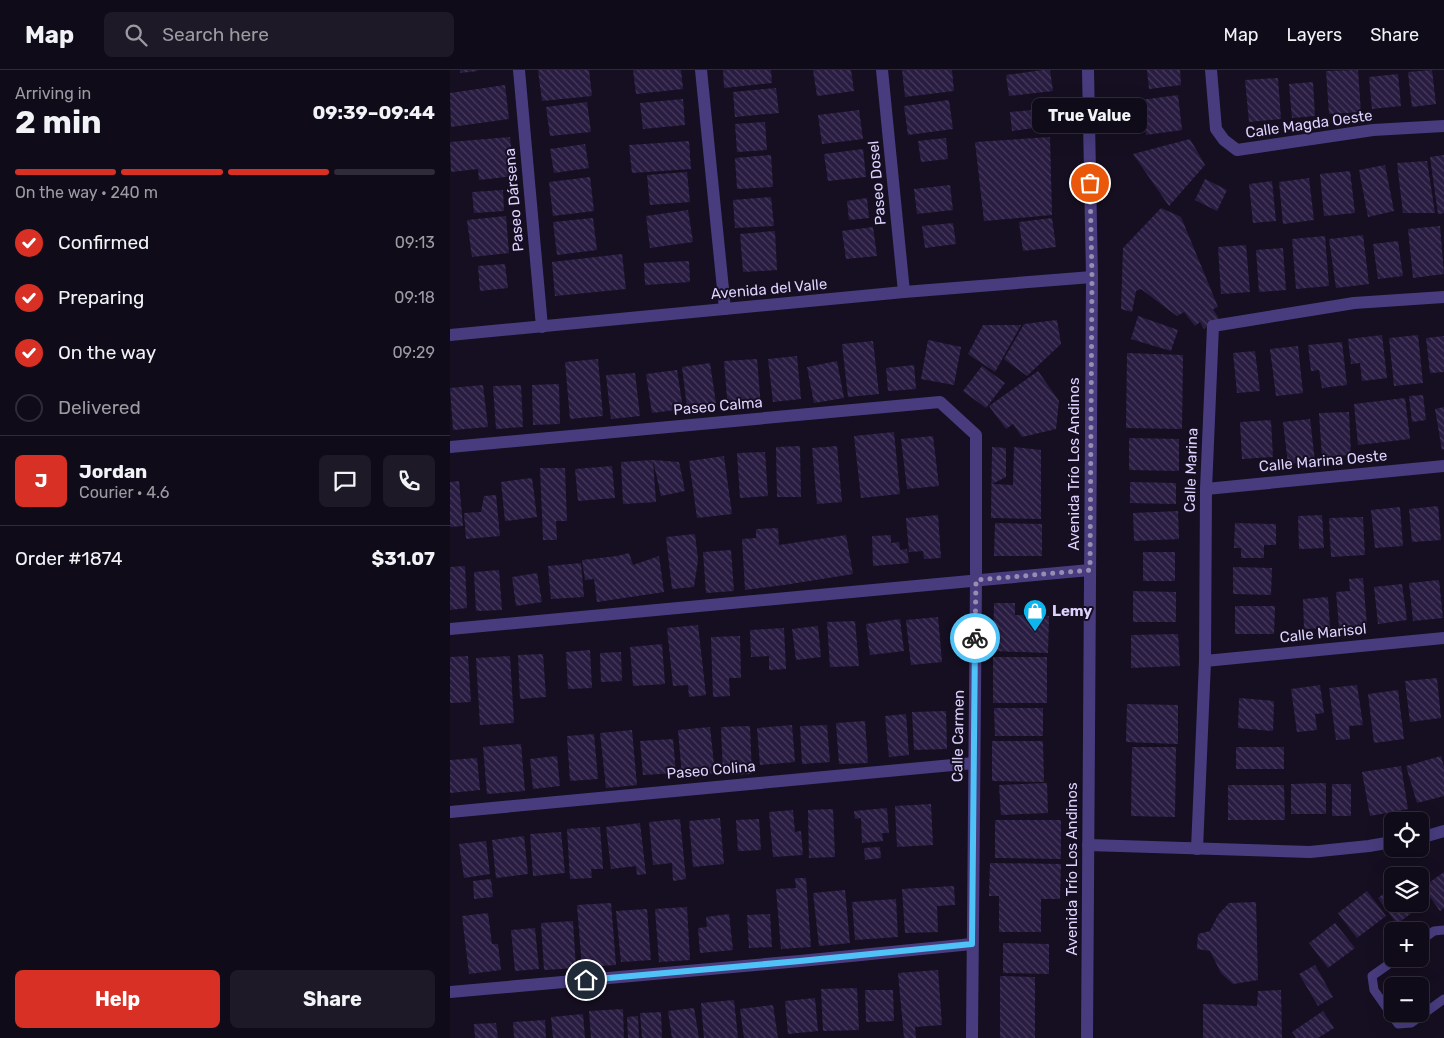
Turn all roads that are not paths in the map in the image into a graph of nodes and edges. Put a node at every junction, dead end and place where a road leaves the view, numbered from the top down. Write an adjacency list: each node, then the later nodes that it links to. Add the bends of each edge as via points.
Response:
1 (519, 70): 11 (street, Paseo Dársena)
2 (701, 70): 10 (street)
3 (882, 70): 8 (street, Paseo Dosel)
4 (1088, 70): 7 (street, Avenida Trío Los Andinos)
5 (1212, 70): 6 (street, Calle Magda Oeste, via 1216,129 1237,150 1373,130)
6 (1444, 126)
7 (1092, 277): 8 (street, Avenida del Valle); 17 (street, Avenida Trío Los Andinos)
8 (904, 292): 10 (street, Avenida del Valle)
9 (1444, 297): 16 (street, Calle Marina, via 1354,303 1213,326)
10 (725, 309): 11 (street, Avenida del Valle)
11 (542, 327): 12 (street, Avenida del Valle)
12 (450, 335)
13 (976, 435): 14 (street, Paseo Calma, via 940,402); 18 (street, Calle Carmen)
14 (450, 447)
15 (1444, 466): 16 (street, Calle Marina Oeste)
16 (1206, 488): 21 (street, Calle Marina)
17 (1090, 570): 18 (street); 27 (street, Avenida Trío Los Andinos)
18 (976, 580): 19 (street); 22 (street, Calle Carmen)
19 (450, 629)
20 (1444, 638): 21 (street, Calle Marisol)
21 (1205, 661): 28 (street, Calle Marina)
22 (974, 763): 23 (street, Paseo Colina); 31 (street, Calle Carmen)
23 (450, 812)
24 (1444, 831): 25 (street)
25 (1429, 835)
26 (1384, 843): 28 (street, via 1310,852)
27 (1088, 845): 28 (street); 36 (street, Avenida Trío Los Andinos)
28 (1196, 849)
29 (1444, 930): 30 (lane, via 1434,930)
30 (1429, 934)
31 (972, 944): 33 (street); 35 (street, Calle Carmen)
32 (1385, 967): 34 (lane, via 1372,976 1374,990 1398,1024 1411,1023)
33 (450, 992)
34 (1444, 999)
35 (972, 1038)
36 (1087, 1038)

